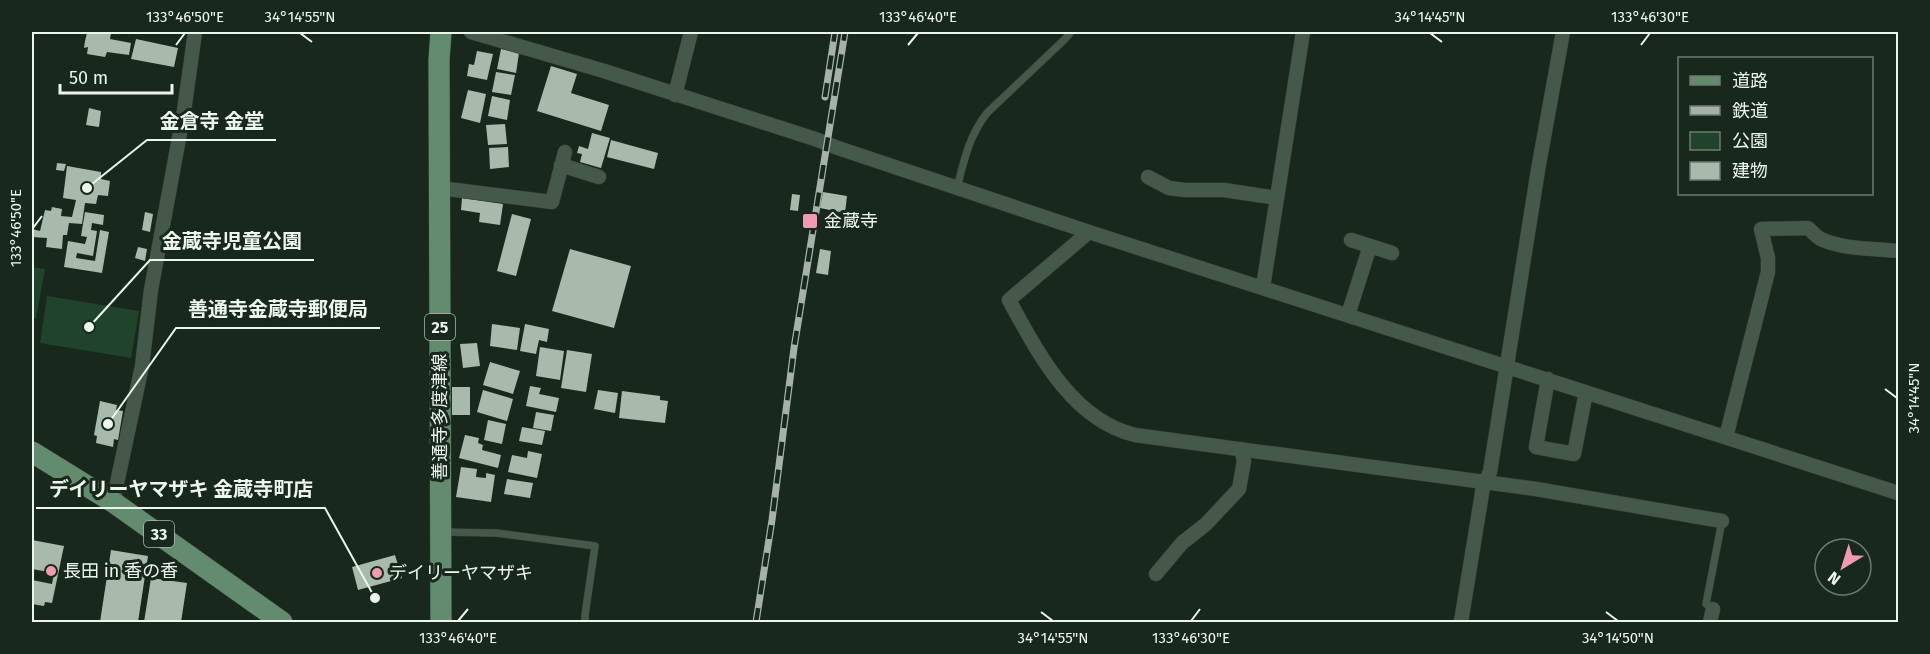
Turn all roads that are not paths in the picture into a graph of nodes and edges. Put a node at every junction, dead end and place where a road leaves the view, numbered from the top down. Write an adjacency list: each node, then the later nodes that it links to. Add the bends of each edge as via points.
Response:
1 (195, 32): 29 (street, via 142,366)
2 (441, 32): 11 (main road, 善通寺多度津線 / 25)
3 (471, 32): 8 (street)
4 (691, 32): 8 (street)
5 (1071, 32): 12 (lane, via 976,127)
6 (1303, 32): 13 (street)
7 (1563, 32): 21 (street)
8 (675, 95): 12 (street)
9 (599, 177): 11 (street, via 563,158 552,202 519,203)
10 (1148, 177): 13 (street, via 1169,188 1224,190)
11 (440, 188): 31 (main road, 善通寺多度津線 / 25)
12 (957, 188): 14 (street)
13 (1277, 198): 19 (street)
14 (1089, 232): 19 (street); 25 (street, via 1009,300 1041,360 1083,408 1118,431)
15 (1352, 240): 16 (street)
16 (1370, 246): 18 (street); 20 (street)
17 (1899, 251): 24 (street, via 1861,249 1821,240 1808,228 1761,229 1768,272)
18 (1392, 253)
19 (1263, 287): 20 (street)
20 (1348, 315): 21 (street)
21 (1508, 366): 22 (street); 27 (street)
22 (1548, 379): 23 (street); 23 (street, via 1536,447 1574,453)
23 (1586, 392): 24 (street)
24 (1726, 437): 28 (street)
25 (1241, 449): 27 (street); 32 (street, via 1244,461 1239,489 1182,543)
26 (32, 452): 29 (main road, 33)
27 (1485, 482): 30 (street); 37 (street)
28 (1899, 493)
29 (113, 502): 34 (main road, 33)
30 (1722, 521): 33 (lane, via 1706,604)
31 (440, 532): 35 (main road, 善通寺多度津線 / 25); 36 (lane, via 496,533 595,546)
32 (1156, 574)
33 (1712, 616)
34 (282, 622)
35 (441, 622)
36 (585, 622)
37 (1461, 622)

